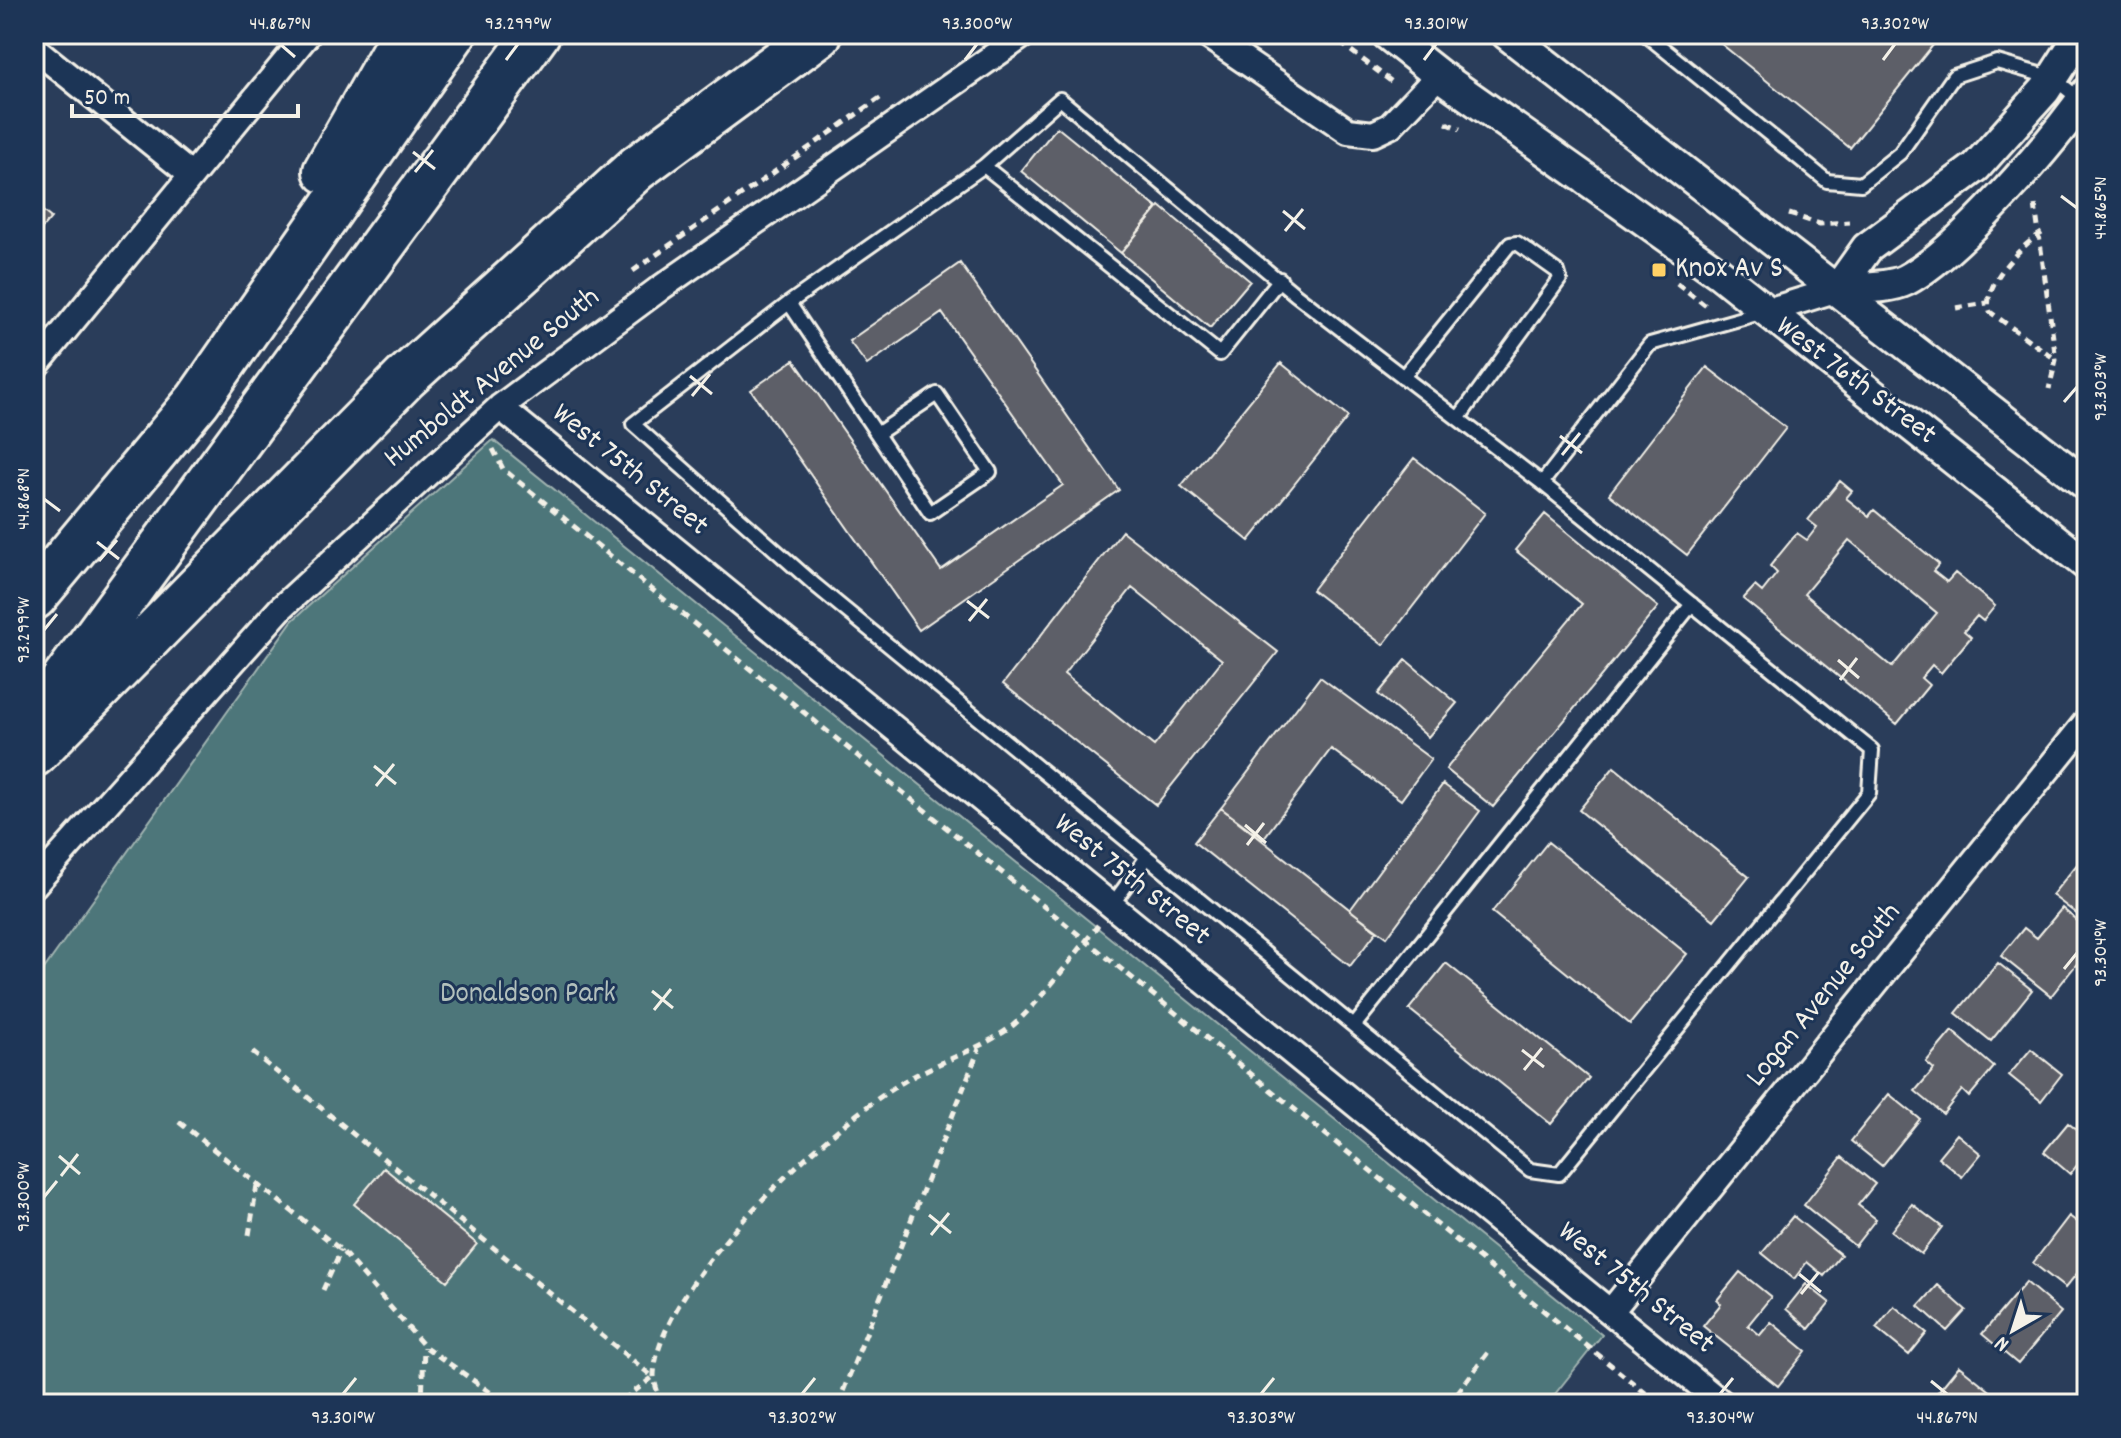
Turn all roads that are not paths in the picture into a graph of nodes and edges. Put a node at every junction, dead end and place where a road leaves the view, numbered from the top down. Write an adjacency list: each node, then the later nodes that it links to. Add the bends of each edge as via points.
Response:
1 (308, 34): 17 (street)
2 (404, 34): 24 (highway)
3 (453, 34): 24 (highway)
4 (537, 34): 33 (highway)
5 (819, 34): 35 (highway, via 637,168 405,378)
6 (1025, 34): 25 (street, Humboldt Avenue South, via 659,289)
7 (1205, 34): 13 (street, via 1348,131 1373,134 1390,126)
8 (1387, 34): 13 (street, West 76th Street)
9 (1507, 34): 19 (street, West 76th Street)
10 (1645, 34): 14 (lane, via 1827,181 1861,184 1900,153 1954,76 1997,62)
11 (2081, 34): 14 (street)
12 (34, 48): 17 (street)
13 (1439, 75): 21 (street, West 76th Street, via 1719,273)
14 (2053, 78): 15 (lane); 19 (street, via 1976,167 1867,248)
15 (2084, 97): 19 (street, via 1945,252 1903,281)
16 (984, 166): 18 (lane, via 1060,99); 18 (lane, via 1220,354); 20 (lane)
17 (190, 174): 22 (street)
18 (1280, 279): 23 (lane)
19 (1838, 289): 21 (street); 29 (street, West 76th Street)
20 (789, 303): 27 (lane); 36 (lane, via 633,424 815,585)
21 (1764, 312): 28 (lane, via 1650,344); 30 (street, West 76th Street)
22 (34, 368)
23 (1403, 377): 26 (lane); 26 (lane, via 1510,244 1517,243 1548,264 1560,279)
24 (198, 400): 31 (highway)
25 (500, 407): 37 (street, Humboldt Avenue South, via 281,608); 38 (street, West 75th Street)
26 (1458, 419): 28 (lane)
27 (877, 434): 27 (lane, via 930,513 990,472 937,394)
28 (1542, 483): 32 (lane)
29 (2087, 485)
30 (2087, 565)
31 (34, 597)
32 (1692, 604): 39 (lane); 39 (lane, via 1872,750 1869,793 1559,1174 1530,1170)
33 (34, 721)
34 (2087, 721): 40 (street, Logan Avenue South)
35 (34, 754)
36 (1147, 857): 38 (lane); 39 (lane)
37 (34, 885)
38 (1111, 906): 40 (street, West 75th Street)
39 (1354, 1026)
40 (1612, 1310): 41 (street, West 75th Street)
41 (1723, 1404)

